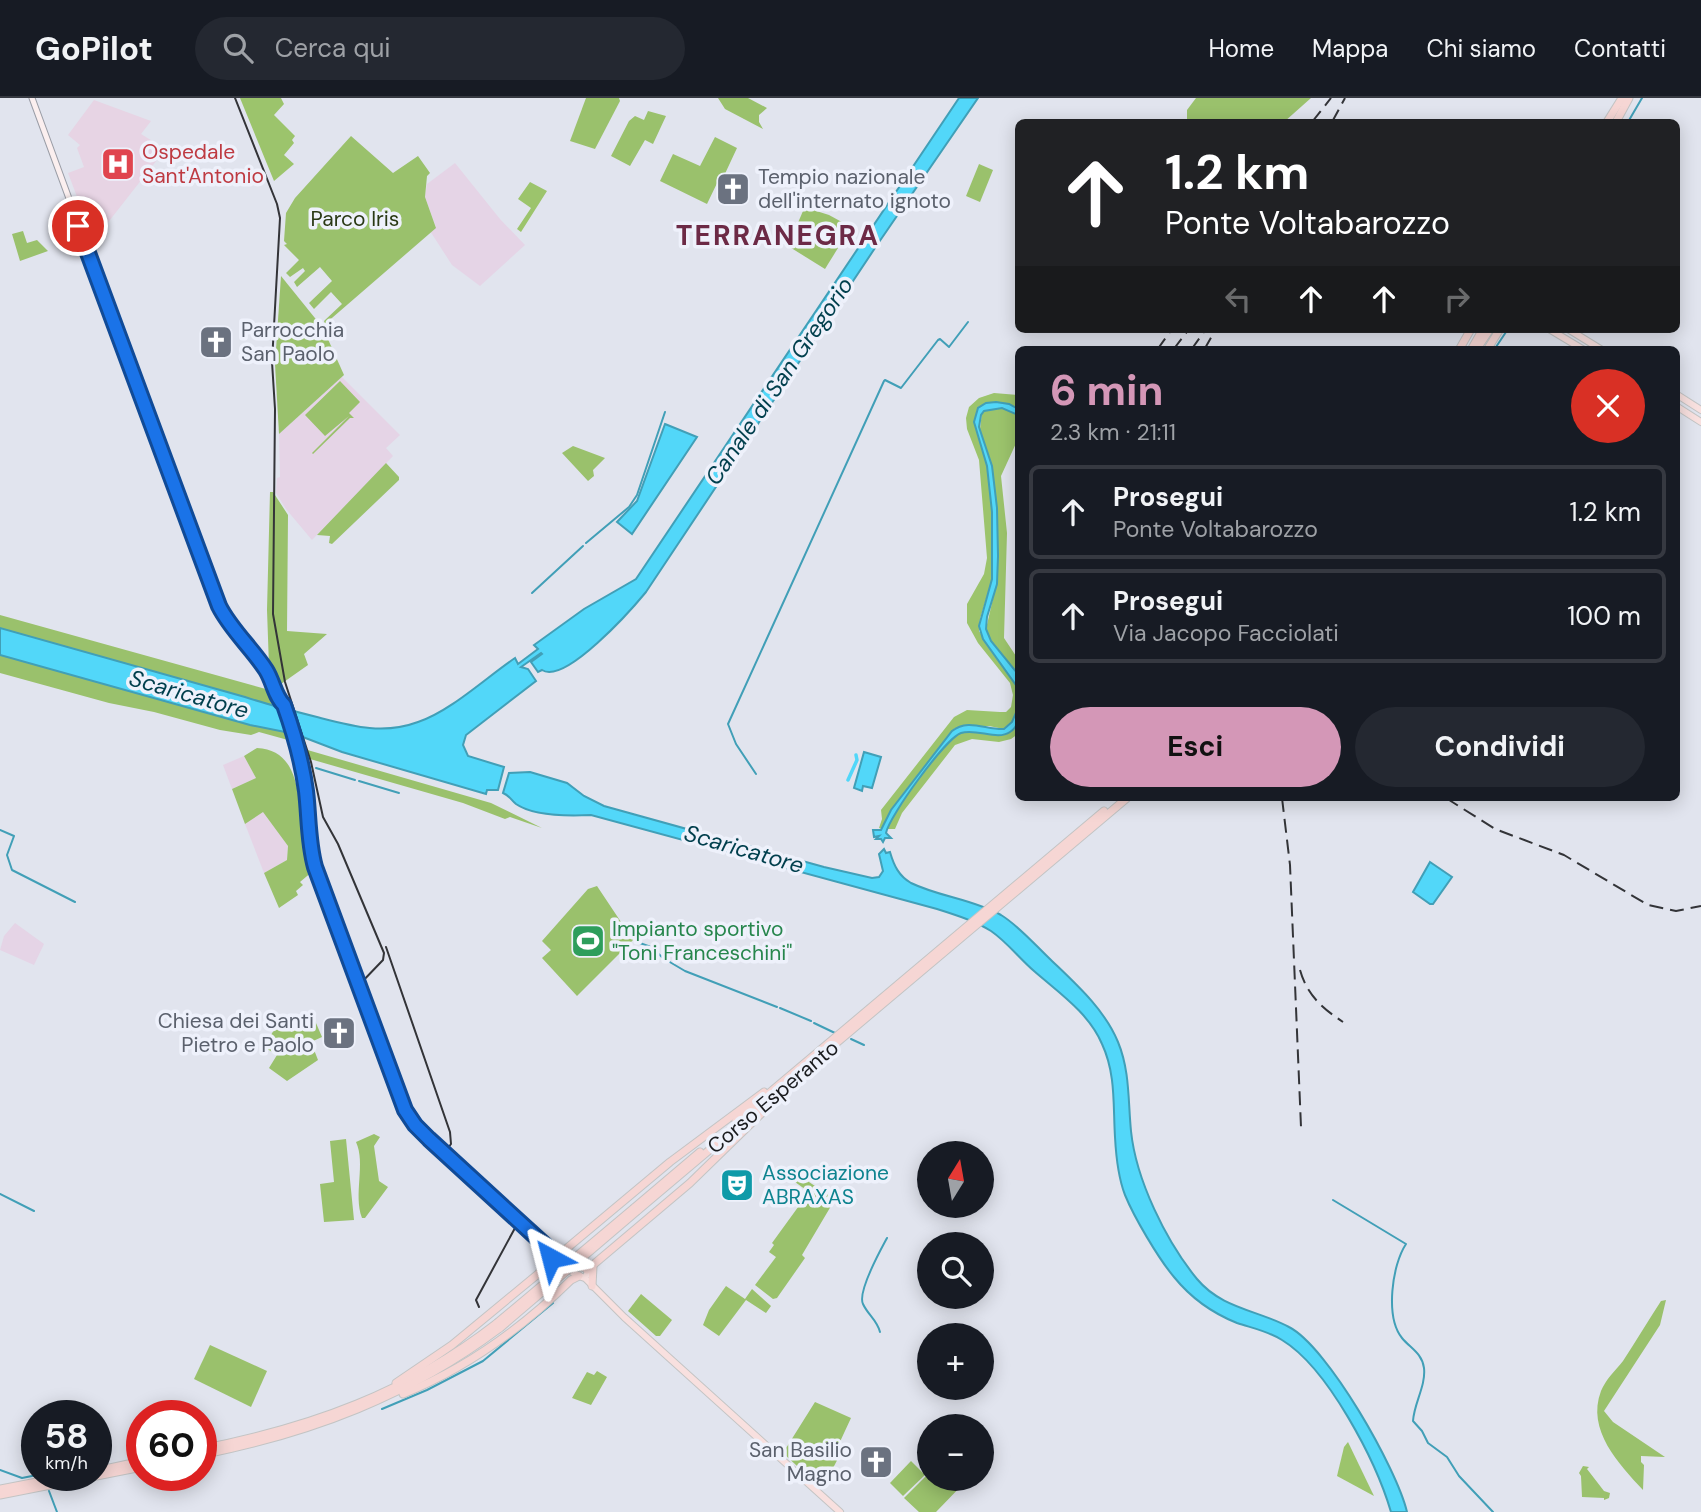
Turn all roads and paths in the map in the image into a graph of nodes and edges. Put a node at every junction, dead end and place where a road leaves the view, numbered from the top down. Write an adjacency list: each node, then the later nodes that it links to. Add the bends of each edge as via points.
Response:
1 (32, 98): 17 (main road, via 219,606 267,673 294,738 306,788 315,867 405,1110 429,1139)
2 (1626, 99): 3 (highway); 4 (highway)
3 (1610, 119)
4 (1618, 119)
5 (1556, 333): 7 (main road)
6 (1574, 333): 8 (main road)
7 (1577, 346)
8 (1596, 346)
9 (1680, 397): 11 (main road)
10 (1680, 409): 12 (main road)
11 (1701, 410)
12 (1701, 422)
13 (1117, 801): 15 (highway)
14 (1123, 801): 15 (highway)
15 (1018, 887): 16 (highway, Corso Esperanto)
16 (812, 1060): 17 (highway, via 670,1161); 18 (highway, via 690,1183); 20 (highway, Corso Esperanto, bridge, via 465,1351)
17 (555, 1255): 18 (main road); 20 (highway, via 452,1345)
18 (586, 1272): 19 (highway); 19 (main road); 20 (highway, via 466,1364 416,1389)
19 (592, 1286): 26 (main road)
20 (349, 1411): 21 (highway); 22 (highway, via 267,1441)
21 (217, 1445)
22 (217, 1452)
23 (126, 1470): 25 (highway)
24 (21, 1488): 25 (highway)
25 (0, 1494)
26 (840, 1512)

